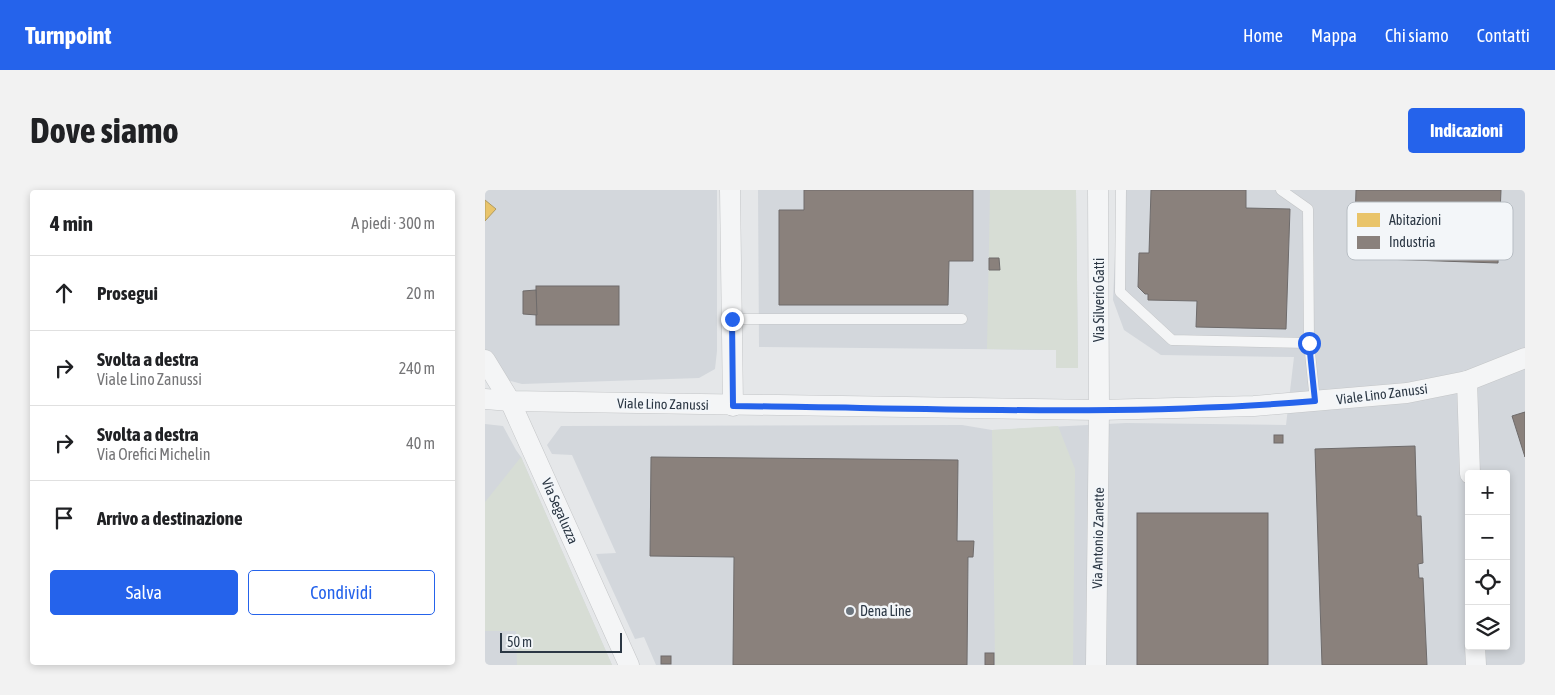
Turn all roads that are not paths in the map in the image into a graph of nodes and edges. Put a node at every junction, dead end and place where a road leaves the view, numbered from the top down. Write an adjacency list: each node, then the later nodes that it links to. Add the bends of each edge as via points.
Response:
1 (731, 190): 5 (street)
2 (1098, 190): 15 (street, Via Silverio Gatti)
3 (1121, 190): 7 (lane, via 1120,292 1172,340)
4 (1281, 190): 7 (lane, via 1307,210)
5 (732, 319): 6 (lane); 14 (street)
6 (962, 320)
7 (1309, 343): 13 (lane)
8 (1525, 358): 10 (street, Viale Lino Zanussi)
9 (485, 360): 12 (street, Via Segaluzza)
10 (1467, 381): 13 (street, Viale Lino Zanussi, via 1407,393); 16 (street)
11 (485, 399): 12 (street, Viale Lino Zanussi)
12 (510, 401): 14 (street, Viale Lino Zanussi); 18 (street, Via Segaluzza)
13 (1315, 401): 15 (street, Viale Lino Zanussi)
14 (733, 406): 15 (street, Viale Lino Zanussi)
15 (1099, 410): 19 (street, Via Antonio Zanette)
16 (1470, 470)
17 (1475, 650): 20 (street)
18 (629, 665)
19 (1097, 665)
20 (1476, 665)

